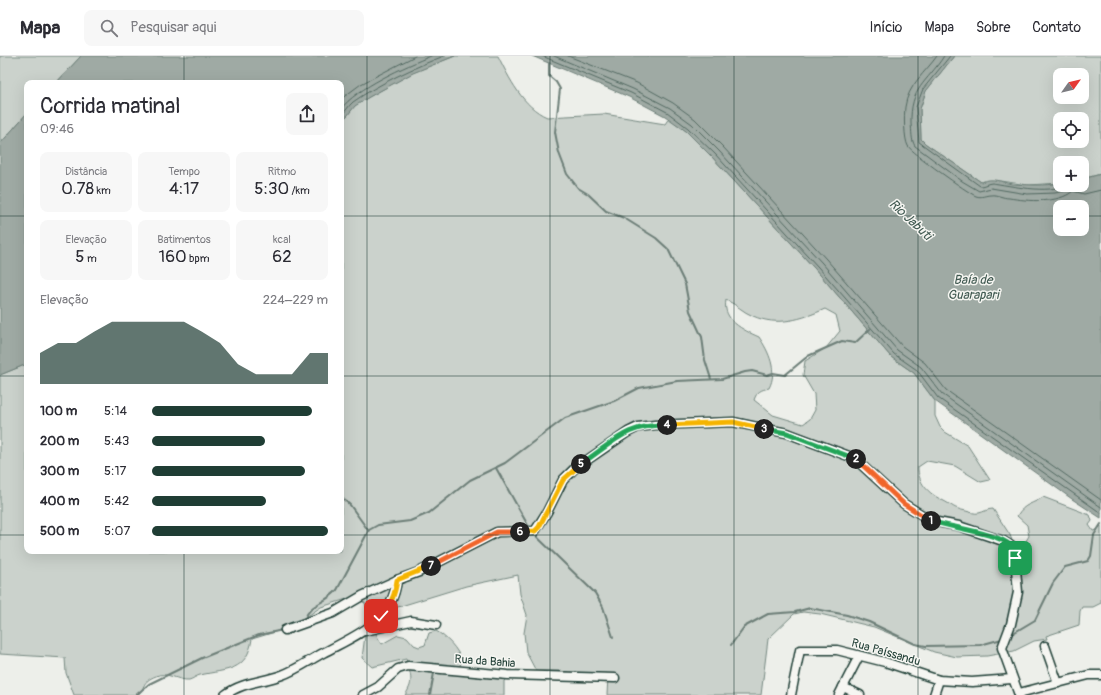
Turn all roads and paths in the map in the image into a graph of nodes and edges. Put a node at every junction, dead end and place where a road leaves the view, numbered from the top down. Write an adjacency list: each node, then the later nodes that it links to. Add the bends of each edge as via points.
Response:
1 (397, 580): 3 (street, via 333,613); 4 (street, via 392,603); 9 (street, via 419,572 497,532 535,531 548,512 563,480 574,469 638,427 655,424 733,422 787,433 854,458 904,504 922,516 932,521 959,526 1011,546 1015,558 1018,592 1011,624 1002,648)
2 (436, 625): 4 (street, via 411,621)
3 (284, 630)
4 (364, 631): 15 (street, via 284,675 235,687)
5 (1045, 646): 11 (street)
6 (859, 656): 10 (street, Rua Paíssandu); 12 (street); 17 (street, Rua Paíssandu, via 837,650 800,650)
7 (1101, 675): 11 (street, via 1090,675)
8 (615, 678): 13 (street, Rua da Bahia, via 508,675 408,666 398,669)
9 (1012, 679): 10 (street, Rua Paíssandu, via 972,682); 14 (street)
10 (938, 680): 20 (street)
11 (1058, 683): 14 (street)
12 (843, 687): 18 (street); 19 (street)
13 (378, 691): 16 (street, Rua da Bahia)
14 (1019, 694)
15 (225, 695)
16 (363, 695)
17 (791, 695)
18 (839, 695)
19 (860, 695)
20 (934, 695)

